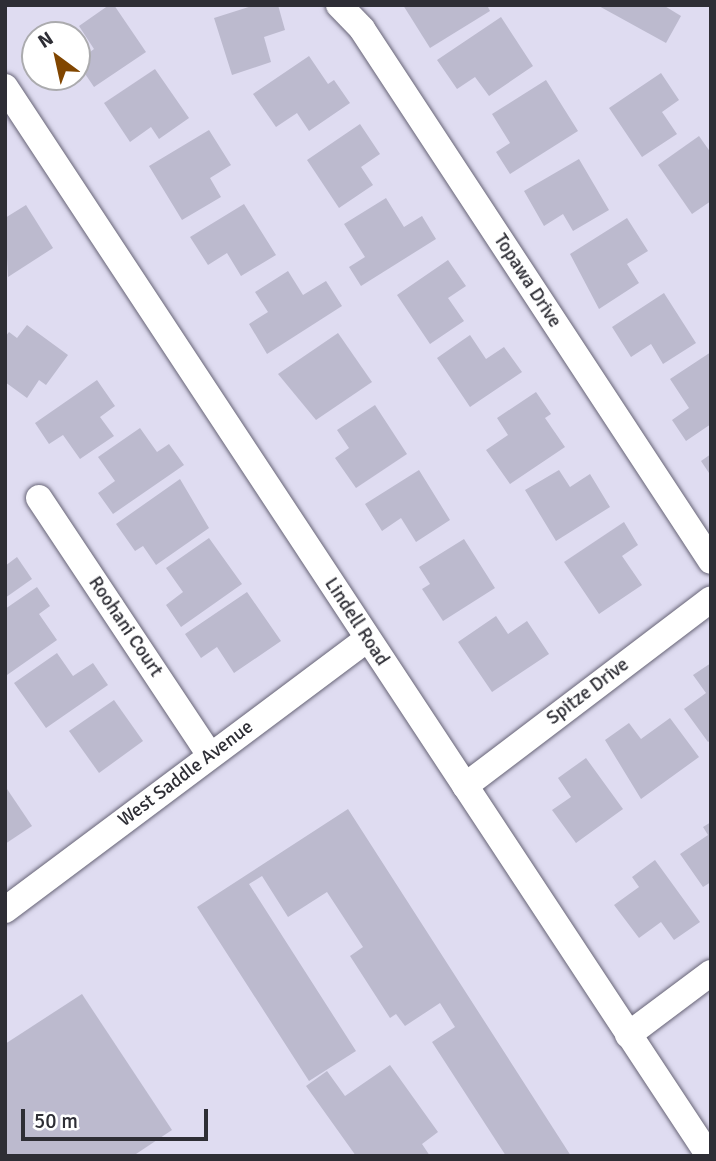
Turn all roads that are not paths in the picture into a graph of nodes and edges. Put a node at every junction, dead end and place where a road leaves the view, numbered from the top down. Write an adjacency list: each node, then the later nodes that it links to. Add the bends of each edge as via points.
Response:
1 (339, 5): 4 (street, Topawa Drive, via 362,29)
2 (5, 87): 6 (street, Lindell Road)
3 (39, 498): 7 (street, Roohani Court)
4 (711, 561)
5 (711, 599): 8 (street, Spitze Drive)
6 (367, 639): 7 (street, West Saddle Avenue); 8 (street, Lindell Road)
7 (210, 755): 9 (street, West Saddle Avenue)
8 (464, 786): 11 (street, Lindell Road)
9 (5, 910)
10 (711, 973): 11 (street)
11 (628, 1035): 12 (street, Lindell Road)
12 (709, 1156)

